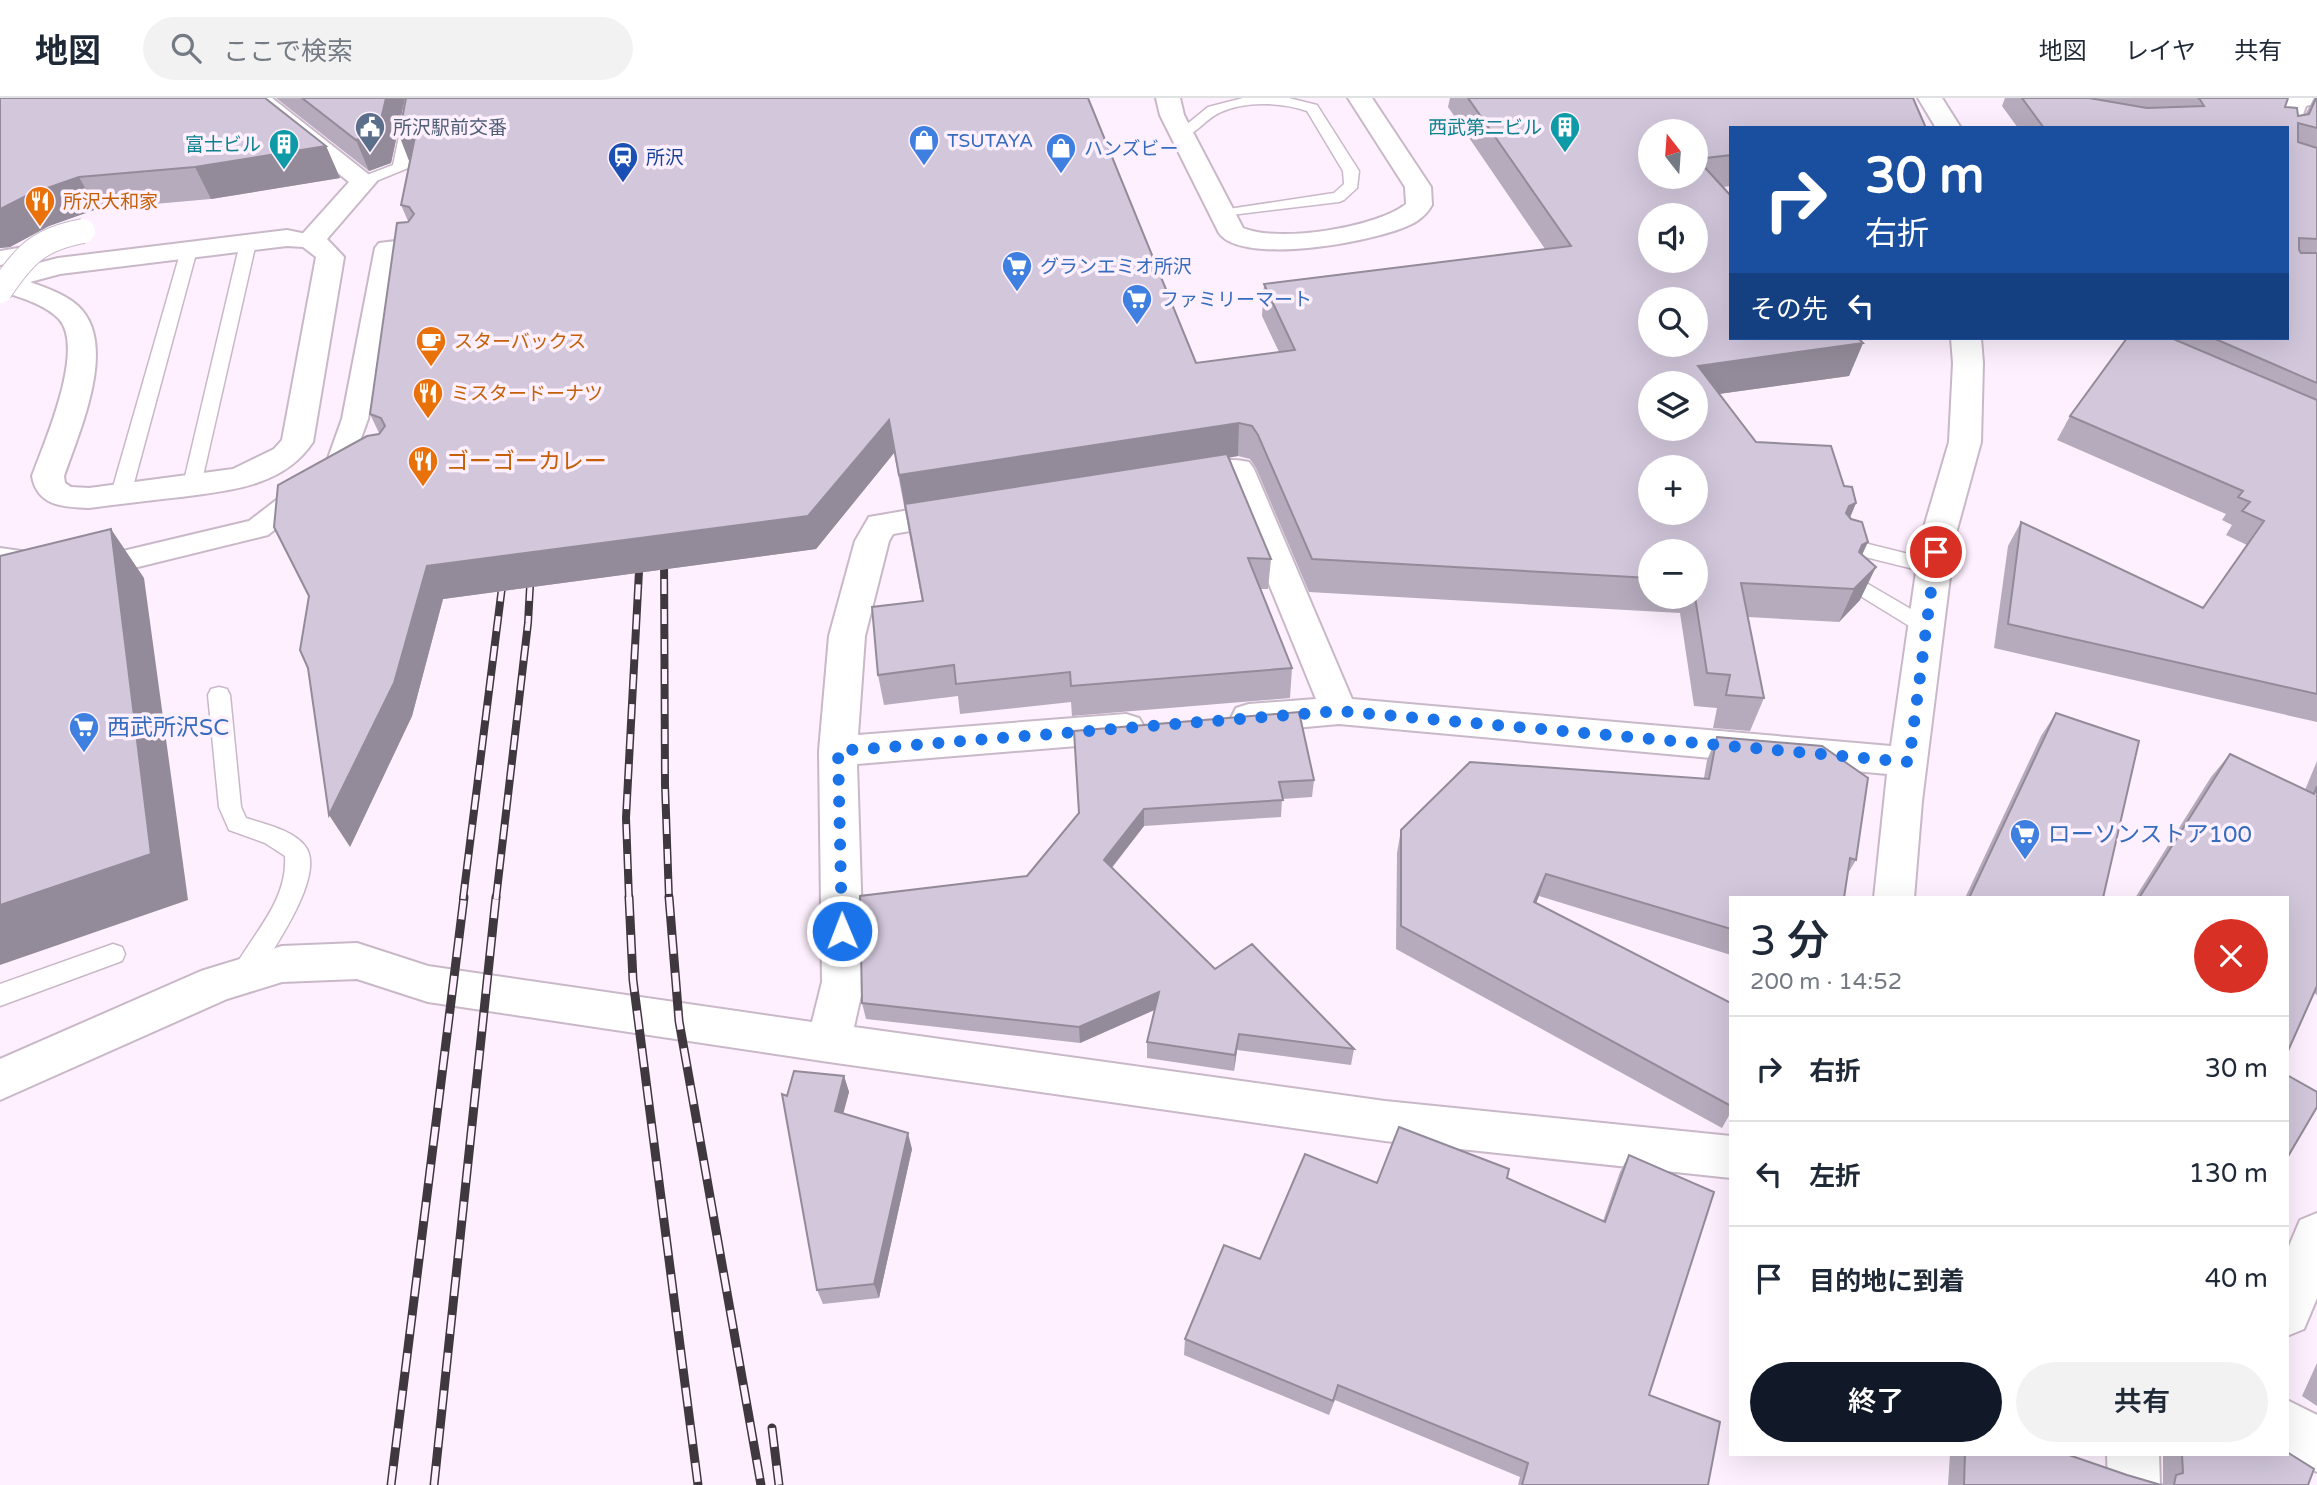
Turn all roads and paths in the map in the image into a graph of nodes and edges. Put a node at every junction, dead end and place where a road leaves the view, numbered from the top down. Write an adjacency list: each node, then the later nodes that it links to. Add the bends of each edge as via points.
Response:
1 (257, 98): 10 (street)
2 (414, 98): 10 (lane, via 400,168)
3 (1930, 98): 7 (street)
4 (2308, 98): 8 (street, via 2295,100)
5 (1359, 99): 11 (street, via 1418,187 1421,198 1417,208 1379,228 1267,242 1232,233)
6 (1172, 100): 9 (street)
7 (1948, 126)
8 (2288, 126)
9 (1182, 134): 11 (street); 11 (lane, via 1214,110 1236,103 1302,102 1312,107 1351,171 1352,185 1339,197)
10 (364, 181): 13 (street)
11 (1221, 214)
12 (83, 231): 17 (street, bridge, via 60,234)
13 (311, 240): 14 (street); 23 (street, via 330,257 297,442 262,470 238,479)
14 (248, 243): 16 (street); 23 (lane)
15 (412, 246): 21 (street, via 387,248 355,419)
16 (189, 250): 18 (street); 24 (lane)
17 (24, 254): 18 (street); 18 (street, bridge)
18 (0, 278): 24 (street, via 49,300 71,315 81,330 83,355 48,476 50,488 64,497)
19 (1966, 340): 28 (street, via 1965,442)
20 (373, 460): 21 (street)
21 (339, 465): 29 (street, via 258,528)
22 (1155, 482): 34 (street, via 1238,469)
23 (192, 485): 24 (street)
24 (121, 494)
25 (991, 507): 37 (street, via 881,524 872,541 847,636)
26 (1844, 545): 28 (lane)
27 (0, 558): 29 (street)
28 (1934, 567): 32 (street)
29 (85, 570): 31 (street)
30 (1856, 584): 32 (lane)
31 (26, 589)
32 (1926, 627): 38 (street)
33 (219, 695): 41 (lane, via 230,807 237,824 273,837 296,852 298,874 289,902)
34 (1339, 711): 35 (street); 38 (street)
35 (1213, 721)
36 (1158, 726): 37 (street)
37 (838, 751): 43 (street, via 843,982)
38 (1909, 762): 39 (street)
39 (1894, 896)
40 (113, 954): 42 (lane)
41 (243, 976): 43 (street, via 282,964 356,961 428,984); 44 (street)
42 (0, 995)
43 (829, 1044): 45 (street, via 1385,1121)
44 (0, 1080)
45 (1729, 1157)
46 (2317, 1236): 47 (street)
47 (2289, 1307)
48 (2289, 1427): 49 (street)
49 (2317, 1446)
50 (2133, 1456): 51 (street)
51 (2134, 1485)

